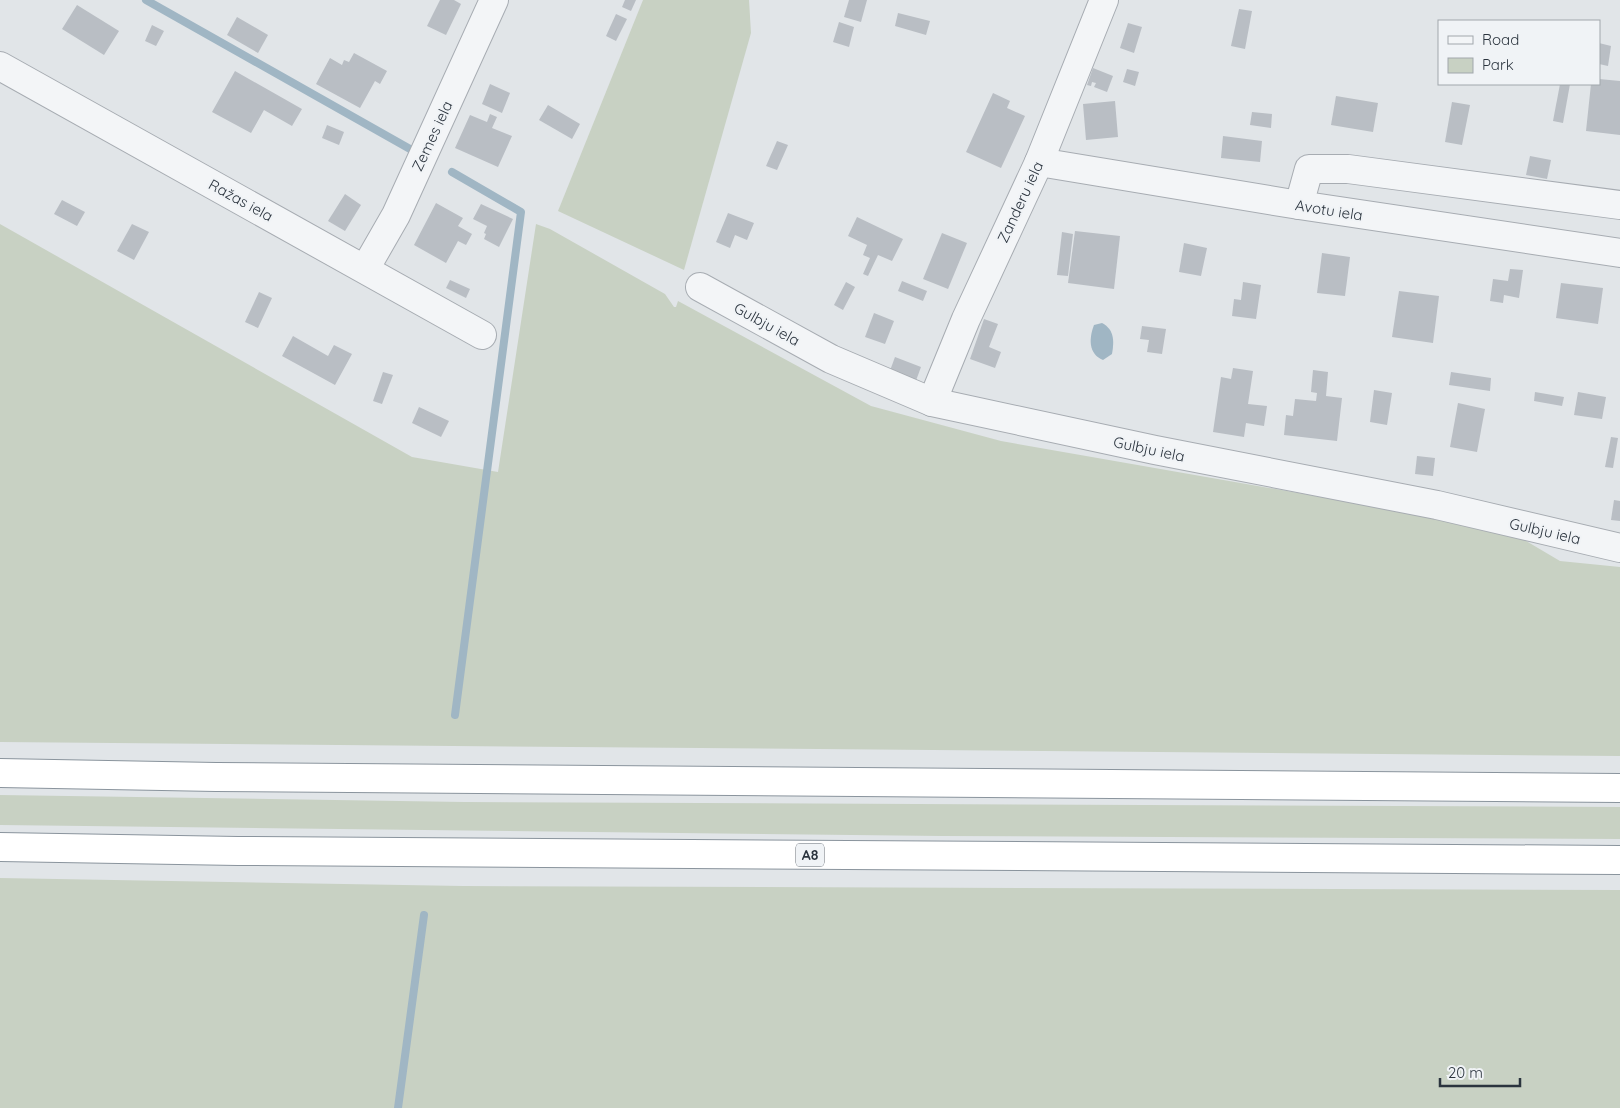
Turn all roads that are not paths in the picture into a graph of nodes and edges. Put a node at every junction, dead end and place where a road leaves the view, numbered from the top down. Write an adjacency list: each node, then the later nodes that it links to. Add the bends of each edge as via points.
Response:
1 (494, 0): 8 (street, Zemes iela, via 396,215)
2 (1104, 0): 4 (street, Zanderu iela)
3 (0, 66): 8 (street, Ražas iela)
4 (1039, 162): 5 (street, Avotu iela); 11 (street, Zanderu iela, via 966,319)
5 (1299, 205): 6 (street, via 1309,169 1348,169); 7 (street, Avotu iela)
6 (1620, 205)
7 (1620, 253)
8 (365, 269): 10 (street, Ražas iela)
9 (700, 286): 11 (street, Gulbju iela, via 831,359)
10 (482, 335)
11 (932, 402): 12 (street, Gulbju iela, via 1437,505)
12 (1620, 548)
13 (0, 773): 14 (highway)
14 (1620, 788)
15 (0, 847): 16 (highway, A8)
16 (1620, 860)

